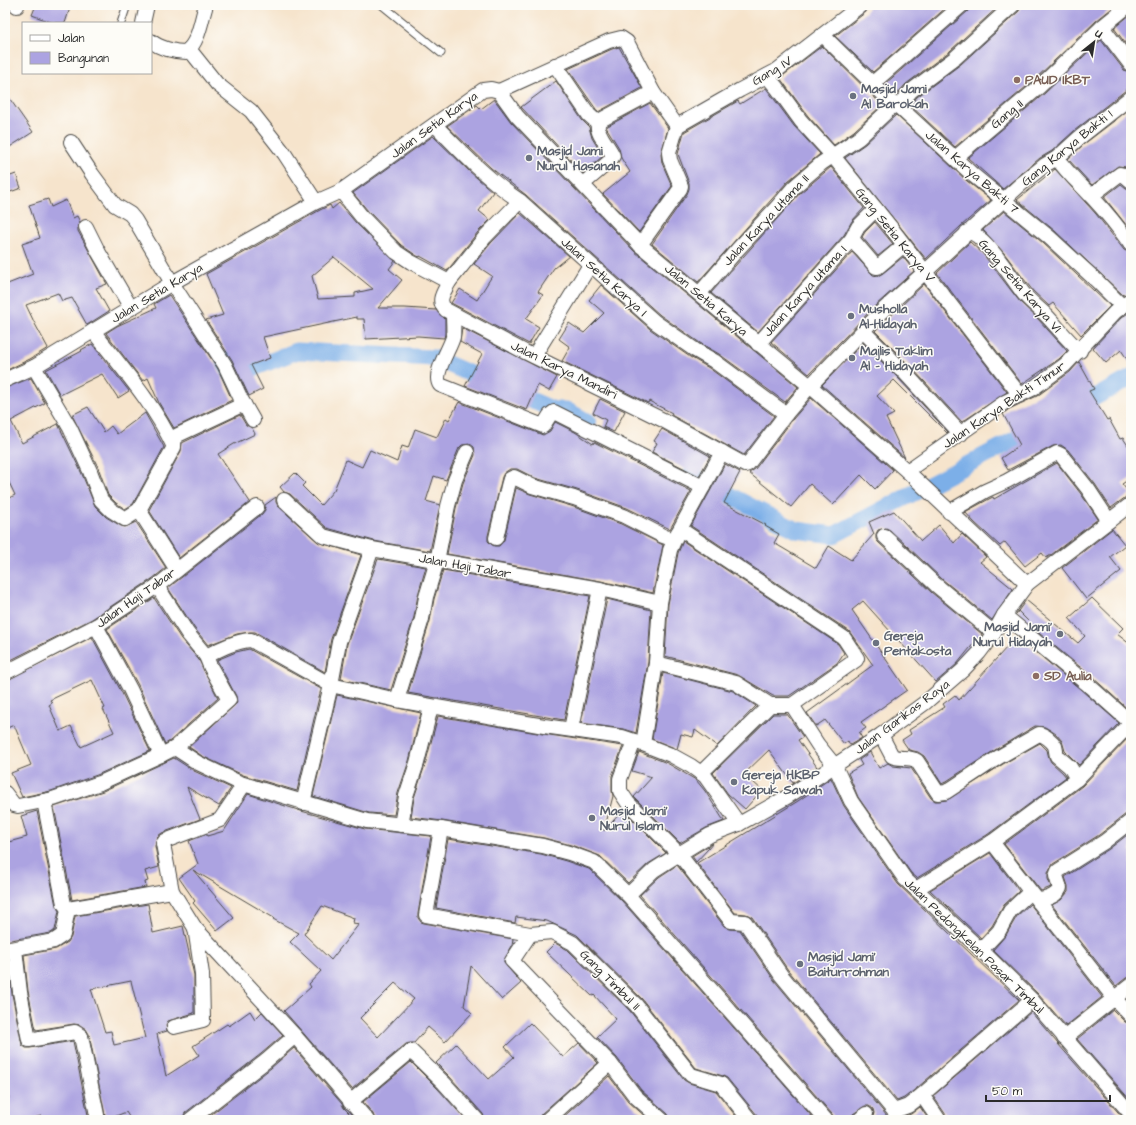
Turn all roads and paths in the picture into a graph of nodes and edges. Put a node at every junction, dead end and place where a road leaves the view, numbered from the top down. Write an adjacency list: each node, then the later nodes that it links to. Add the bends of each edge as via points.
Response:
1 (127, 5): 9 (lane)
2 (147, 5): 10 (street)
3 (206, 5): 14 (street, via 197,35)
4 (382, 5): 15 (lane)
5 (861, 5): 12 (street, Gang IV)
6 (962, 5): 19 (street)
7 (1013, 5): 23 (street, Jalan Karya Utama II, via 955,58 911,91)
8 (1129, 5): 11 (street, Gang II)
9 (121, 22)
10 (143, 22)
11 (1102, 27): 17 (street); 29 (street, Gang II, via 1039,87)
12 (823, 35): 18 (street, Gang IV); 19 (street, Jalan Karya Bakti 7)
13 (152, 42): 14 (street, via 180,52)
14 (189, 49): 37 (street, via 217,84 251,111 284,153)
15 (441, 53)
16 (554, 65): 20 (street); 21 (street, via 620,38 627,42); 24 (street)
17 (1131, 65)
18 (767, 76): 26 (street, Gang IV); 28 (street, Gang Setia Karya V, via 801,121)
19 (873, 83): 23 (street, Jalan Karya Bakti 7)
20 (499, 91): 25 (street, Jalan Setia Karya, via 483,90); 32 (street, Jalan Setia Karya, via 517,116)
21 (653, 92): 24 (street, via 599,120); 26 (street)
22 (1131, 97): 30 (street, Gang Karya Bakti 1)
23 (896, 106): 28 (street, Jalan Karya Utama II, via 860,138); 29 (street, Jalan Karya Bakti 7)
24 (598, 123): 32 (street, via 598,131 613,156)
25 (435, 125): 33 (street, Jalan Setia Karya); 36 (street, Jalan Setia Karya I, via 460,151)
26 (677, 126): 42 (street, via 668,152 681,185 680,189)
27 (71, 142): 48 (street, via 115,205 135,220)
28 (833, 156): 38 (street, Gang Setia Karya V); 49 (street, Jalan Karya Utama II, via 794,187)
29 (954, 158): 35 (street, Jalan Karya Bakti 7)
30 (1057, 158): 34 (street); 35 (street, Gang Karya Bakti 1)
31 (1131, 181): 34 (street, via 1120,174)
32 (583, 184): 42 (street, Jalan Setia Karya)
33 (341, 191): 37 (street, Jalan Setia Karya); 47 (street, via 396,252)
34 (1091, 196): 44 (street)
35 (1003, 200): 40 (street, Gang Karya Bakti 1); 50 (street, Jalan Karya Bakti 7)
36 (520, 201): 45 (street, Jalan Setia Karya I); 47 (street, via 485,237)
37 (316, 202): 48 (street, Jalan Setia Karya)
38 (876, 209): 41 (street, via 858,228); 43 (street, Gang Setia Karya V)
39 (86, 227): 51 (street)
40 (967, 232): 46 (street, Gang Setia Karya VI); 56 (street, Gang Setia Karya VI, via 974,233 985,244 1024,294)
41 (851, 240): 43 (street, Jalan Karya Utama I, via 876,267); 55 (street, Jalan Karya Utama I)
42 (640, 245): 49 (street, Jalan Setia Karya)
43 (904, 245): 46 (street, Gang Setia Karya V)
44 (1131, 245)
45 (590, 265): 57 (street); 63 (street, Jalan Setia Karya I, via 656,322)
46 (924, 272): 54 (street, Gang Setia Karya VI); 61 (street, Gang Setia Karya V)
47 (449, 282): 52 (street, Jalan Karya Mandiri, via 441,296 441,303 442,307)
48 (172, 283): 51 (street, Jalan Setia Karya); 62 (street, via 224,365)
49 (699, 294): 55 (street, Jalan Setia Karya)
50 (1127, 303): 56 (street, Jalan Karya Bakti Timur, via 1115,312)
51 (131, 308): 53 (street, Jalan Setia Karya)
52 (453, 314): 57 (street, Jalan Karya Mandiri); 70 (street, via 453,339 438,376 440,385 543,426 554,412)
53 (93, 331): 58 (street, Jalan Setia Karya); 66 (street, via 134,382)
54 (863, 331): 60 (street, Jalan Karya Mandiri); 65 (street)
55 (758, 344): 60 (street, Jalan Setia Karya)
56 (1080, 351): 61 (street, Jalan Karya Bakti Timur, via 1065,365)
57 (534, 356): 68 (street, Jalan Karya Mandiri)
58 (34, 367): 59 (street, Jalan Setia Karya); 74 (street, via 70,428 101,500 126,519)
59 (5, 380)
60 (810, 386): 63 (street, Jalan Karya Mandiri); 69 (street, Jalan Setia Karya)
61 (1020, 395): 65 (street, Jalan Karya Bakti Timur, via 1005,402)
62 (242, 401): 64 (street); 66 (street, via 178,435)
63 (786, 414): 68 (street, Jalan Karya Mandiri, via 748,464 740,463)
64 (253, 420)
65 (961, 434): 69 (street, Jalan Karya Bakti Timur)
66 (172, 441): 74 (street, via 174,446)
67 (467, 452): 81 (street, via 455,480)
68 (722, 452): 70 (street)
69 (908, 473): 75 (street, Jalan Setia Karya)
70 (704, 486): 77 (street)
71 (284, 500): 80 (street, Jalan Haji Tabar, via 323,536)
72 (1131, 504): 76 (street, Jalan Garikas Raya)
73 (257, 507): 82 (street, Jalan Haji Tabar)
74 (138, 510): 82 (street)
75 (949, 512): 76 (street, via 1057,453 1088,489); 83 (street, Jalan Setia Karya)
76 (1108, 521): 83 (street, Jalan Garikas Raya)
77 (677, 534): 79 (street, via 663,536 624,516 532,486 514,477 508,486); 86 (street, via 670,550); 96 (street, via 842,635 856,654 856,660)
78 (884, 536): 89 (street, via 936,585)
79 (496, 538)
80 (372, 549): 81 (street, Jalan Haji Tabar); 93 (street, via 339,642)
81 (437, 561): 85 (street, Jalan Haji Tabar); 94 (street)
82 (177, 570): 84 (street, Jalan Haji Tabar)
83 (1027, 584): 87 (street, Jalan Garikas Raya)
84 (157, 586): 88 (street, Jalan Haji Tabar); 90 (street, via 188,634)
85 (600, 589): 86 (street, Jalan Haji Tabar); 99 (street)
86 (660, 603): 91 (street)
87 (1004, 615): 89 (street, Jalan Garikas Raya); 98 (street)
88 (96, 626): 92 (street, Jalan Haji Tabar); 103 (street)
89 (994, 633): 100 (street, Jalan Garikas Raya, via 963,670 926,702)
90 (206, 656): 93 (street, via 251,640); 102 (street, via 230,700)
91 (656, 663): 95 (street, via 736,683); 101 (street)
92 (5, 673)
93 (331, 685): 94 (street); 110 (street)
94 (397, 700): 97 (street)
95 (770, 705): 96 (street); 105 (street)
96 (792, 705): 104 (street, Jalan Pedongkelan Pasar Timbul)
97 (431, 707): 99 (street); 113 (street, via 406,796)
98 (1131, 723): 106 (street)
99 (571, 729): 101 (street, via 622,737)
100 (881, 735): 104 (street, Jalan Garikas Raya); 106 (street, via 892,756 917,761 938,793 946,792 1039,734 1053,744 1057,756 1070,767)
101 (638, 743): 105 (street, via 672,755); 116 (street, via 620,780 620,791)
102 (175, 748): 103 (street); 107 (street, via 198,763)
103 (161, 755): 109 (street, via 100,783)
104 (835, 766): 112 (street, Jalan Garikas Raya); 117 (street, Jalan Pedongkelan Pasar Timbul, via 851,801 905,879)
105 (701, 773): 112 (street)
106 (1077, 779): 115 (street)
107 (240, 783): 110 (street); 118 (street, via 241,789 220,820 164,841)
108 (5, 793): 109 (street, via 16,806)
109 (44, 801): 121 (street, via 64,904)
110 (303, 803): 113 (street, via 367,821)
111 (1131, 821): 120 (street, via 1104,842 1058,871 1056,875 1060,888 1057,893 1050,898)
112 (739, 824): 116 (street, Jalan Garikas Raya, via 710,835)
113 (401, 825): 114 (street)
114 (441, 828): 119 (street, via 569,853 594,862); 123 (street, Gang Timbul II, via 426,916)
115 (992, 842): 117 (street); 120 (street)
116 (678, 854): 119 (street, Jalan Garikas Raya, via 654,870); 134 (street, via 731,921 745,922 781,975 894,1111 908,1106)
117 (916, 889): 125 (street, Jalan Pedongkelan Pasar Timbul)
118 (172, 891): 121 (street); 122 (street)
119 (628, 895): 144 (street)
120 (1034, 896): 125 (street, via 1010,911 999,932); 127 (street)
121 (68, 909): 124 (street, via 63,935 54,941)
122 (195, 928): 130 (street, via 202,974 203,1020); 131 (street)
123 (530, 934): 133 (street, via 512,960); 143 (street, Gang Timbul II, via 552,932 573,943 636,1005 691,1075 721,1084)
124 (10, 949): 137 (street, via 29,1040 74,1032 80,1036)
125 (981, 950): 128 (street, Jalan Pedongkelan Pasar Timbul)
126 (1131, 985): 127 (street)
127 (1114, 998): 129 (street); 132 (street)
128 (1032, 1000): 132 (street, Jalan Pedongkelan Pasar Timbul); 134 (street)
129 (1131, 1016)
130 (174, 1027)
131 (295, 1036): 135 (street); 138 (street)
132 (1064, 1038): 136 (street, Jalan Pedongkelan Pasar Timbul)
133 (610, 1063): 141 (street); 142 (street, via 635,1096)
134 (922, 1095): 145 (street)
135 (350, 1102): 139 (street); 140 (street, via 411,1051)
136 (1131, 1114)
137 (98, 1120)
138 (190, 1120)
139 (367, 1120)
140 (477, 1120)
141 (547, 1120)
142 (662, 1120)
143 (750, 1120)
144 (826, 1120)
145 (939, 1120)

